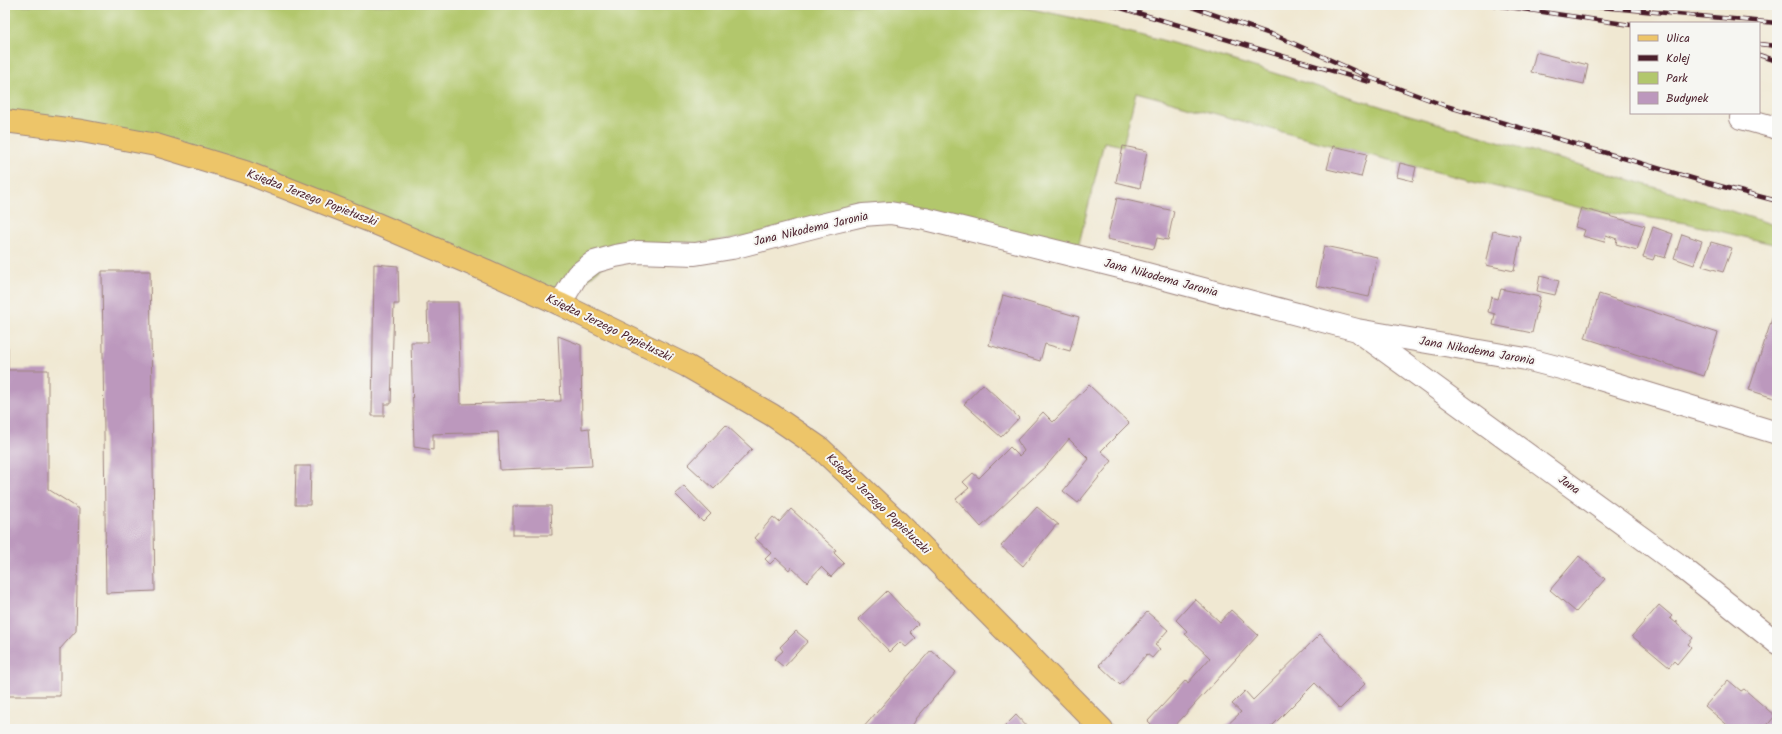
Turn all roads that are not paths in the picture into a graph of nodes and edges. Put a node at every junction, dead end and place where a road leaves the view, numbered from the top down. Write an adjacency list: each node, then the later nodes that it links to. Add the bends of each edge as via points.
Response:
1 (1741, 118): 3 (street)
2 (5, 121): 4 (main road, Księdza Jerzego Popiełuszki, via 82,131 156,145 245,172 370,221)
3 (1777, 128)
4 (560, 304): 5 (street, Jana Nikodema Jaronia, via 577,275 594,262 615,256 637,252 695,254 732,248 863,215 890,213 925,219 1054,251); 8 (main road, Księdza Jerzego Popiełuszki, via 687,366 772,414 820,448 892,516)
5 (1357, 330): 6 (street, Jana Nikodema Jaronia, via 1526,359 1580,372); 7 (street, Jana, via 1679,565)
6 (1777, 433)
7 (1777, 643)
8 (1102, 729)

